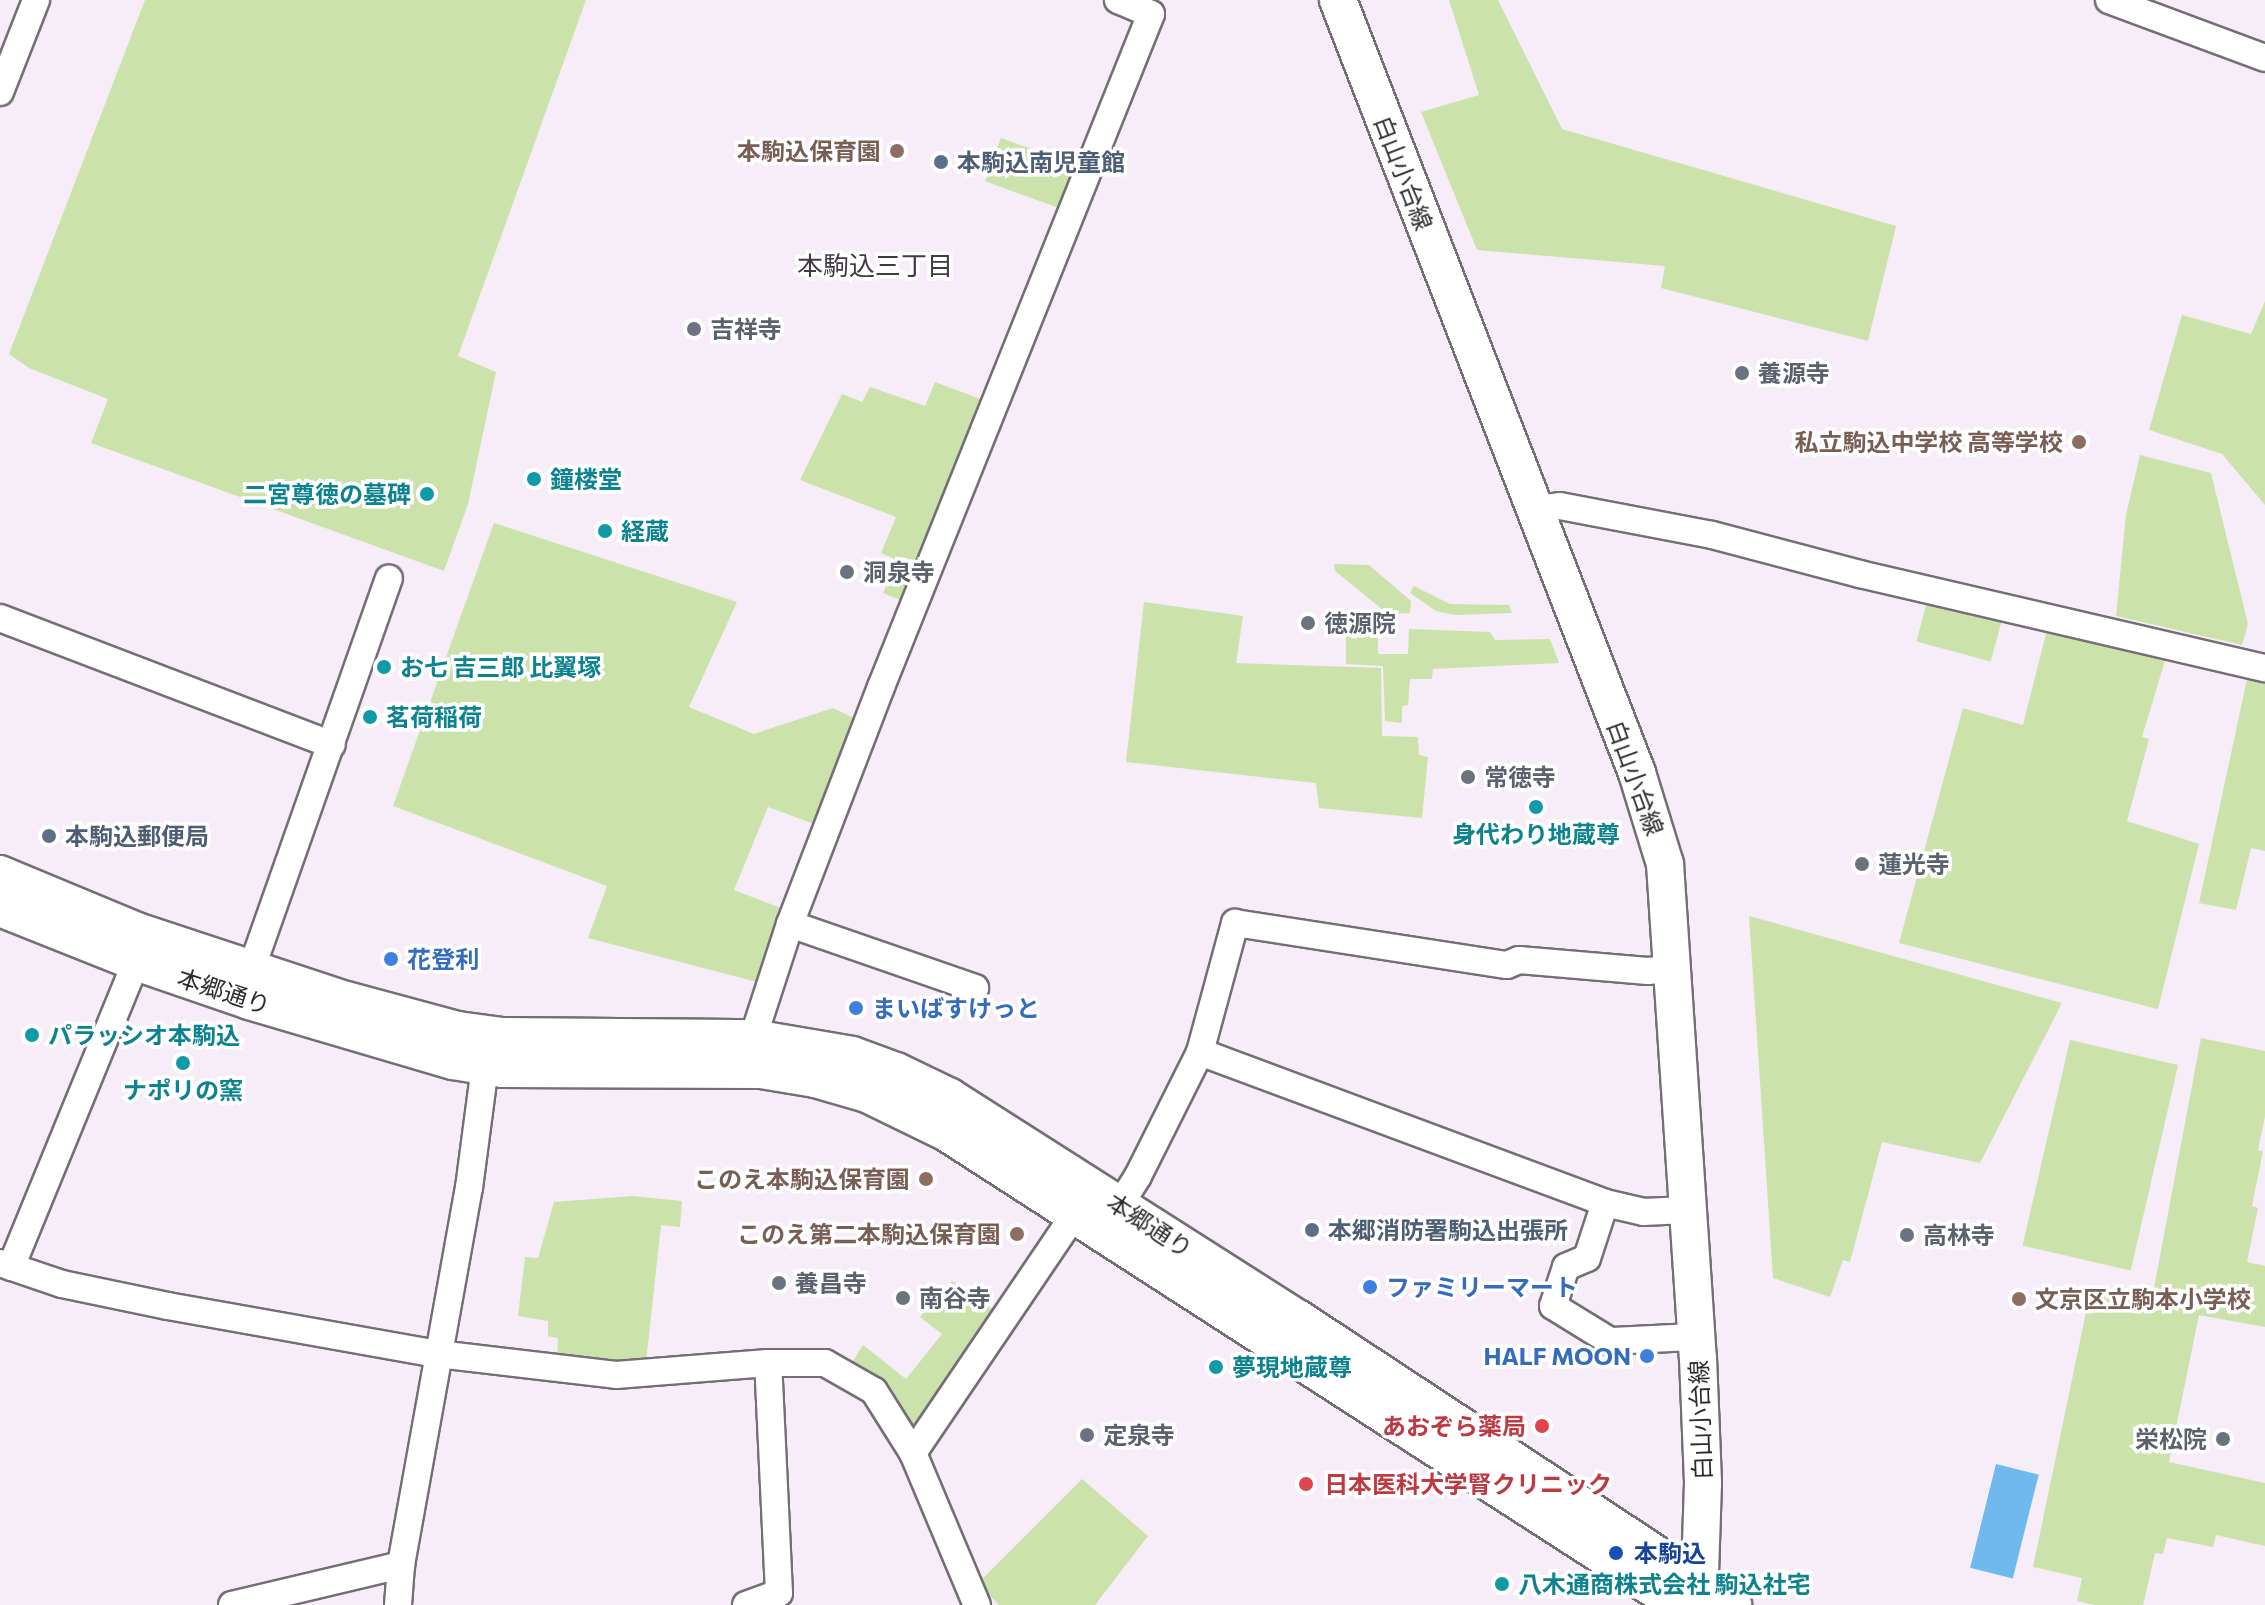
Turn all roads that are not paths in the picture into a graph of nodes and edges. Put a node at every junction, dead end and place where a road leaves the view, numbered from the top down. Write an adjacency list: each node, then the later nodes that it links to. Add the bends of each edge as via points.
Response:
1 (1118, 0): 14 (street, via 1151,14)
2 (1338, 0): 7 (main road, 白山小台線)
3 (2109, 0): 5 (street)
4 (27, 3): 6 (street)
5 (2265, 58)
6 (0, 92)
7 (1533, 509): 10 (street, via 1560,506 1712,535); 16 (main road, 白山小台線, via 1660,844)
8 (389, 579): 11 (street)
9 (0, 618): 11 (street)
10 (2265, 668)
11 (332, 745): 17 (street)
12 (0, 874): 17 (main road, 本郷通り, via 137,931)
13 (0, 908): 15 (main road, 本郷通り)
14 (790, 924): 18 (street); 19 (street)
15 (136, 962): 21 (main road, 本郷通り, via 249,1001); 25 (street)
16 (1673, 969): 20 (street, via 1519,960 1507,965 1235,923); 23 (main road, 白山小台線)
17 (251, 970): 21 (main road, 本郷通り, via 423,1020)
18 (975, 988)
19 (753, 1038): 21 (main road, 本郷通り); 24 (main road, 本郷通り, via 852,1055 950,1097)
20 (1200, 1052): 22 (street); 24 (street)
21 (485, 1058): 24 (main road, 本郷通り, via 761,1070 815,1079 867,1094 947,1133); 27 (street, via 469,1188)
22 (1605, 1203): 23 (street, via 1643,1212); 26 (street, via 1587,1258 1566,1267 1553,1306 1610,1341)
23 (1687, 1210): 26 (main road, 白山小台線)
24 (1099, 1218): 29 (street); 31 (main road, 本郷通り)
25 (6, 1265): 27 (street, via 62,1284 235,1320)
26 (1696, 1337): 31 (main road, 白山小台線, via 1703,1483)
27 (438, 1354): 28 (street, via 616,1375); 30 (street)
28 (768, 1363): 29 (street, via 825,1363 874,1391); 34 (street, via 779,1593)
29 (913, 1453): 35 (street)
30 (401, 1565): 32 (street); 33 (street)
31 (1692, 1597): 36 (main road, 本郷通り)
32 (232, 1605)
33 (398, 1605)
34 (746, 1605)
35 (977, 1605)
36 (1733, 1605)

